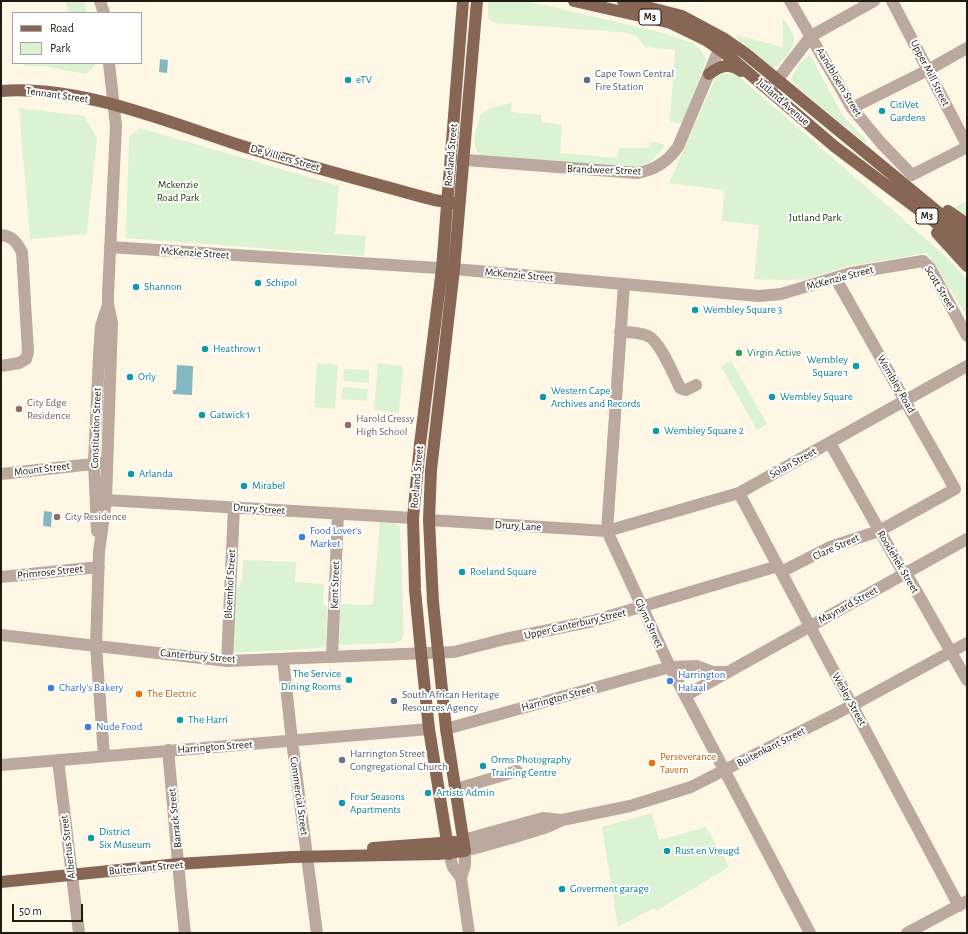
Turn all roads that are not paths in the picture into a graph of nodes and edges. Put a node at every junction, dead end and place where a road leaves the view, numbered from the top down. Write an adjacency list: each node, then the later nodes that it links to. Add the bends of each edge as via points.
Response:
1 (100, 1): 9 (street)
2 (463, 1): 23 (main road, Roeland Street)
3 (477, 1): 24 (main road, Roeland Street)
4 (574, 1): 11 (main road, Jutland Avenue / M3, via 671,23)
5 (623, 1): 11 (main road, Jutland Avenue / M3, via 682,16)
6 (790, 1): 10 (street, Aandbloem Street)
7 (874, 1): 10 (street)
8 (892, 1): 14 (street, Upper Mill Street)
9 (104, 12)
10 (811, 36): 17 (street); 21 (street, Aandbloem Street)
11 (721, 43): 15 (street, Brandweer Street); 16 (main road, Jutland Avenue / M3); 17 (main road, Jutland Avenue / M3)
12 (967, 48): 14 (street)
13 (109, 64): 20 (street, Constitution Street)
14 (928, 70): 21 (street); 22 (street, Upper Mill Street)
15 (709, 74): 16 (main road, via 718,67 729,66); 24 (street, Brandweer Street, via 678,147 667,160 648,171 637,173)
16 (757, 80): 18 (main road, Jutland Avenue / M3)
17 (777, 80): 18 (street); 25 (main road, Jutland Avenue / M3)
18 (769, 90): 27 (main road, Jutland Avenue / M3, via 834,146)
19 (1, 91): 20 (main road, Tennant Street, via 30,89)
20 (113, 105): 26 (main road, De Villiers Street, via 270,154); 31 (street, Constitution Street, via 116,126)
21 (852, 108): 22 (street, Aandbloem Street, via 912,175)
22 (967, 146)
23 (451, 158): 24 (street, Brandweer Street); 26 (main road, Roeland Street)
24 (464, 159): 26 (main road, Roeland Street)
25 (904, 184): 28 (main road); 30 (main road, Jutland Avenue / M3)
26 (453, 203): 35 (main road, Roeland Street); 36 (main road, Roeland Street)
27 (913, 205): 32 (main road, Jutland Avenue / M3); 34 (main road)
28 (967, 224)
29 (1, 235): 42 (street, via 12,238 22,252 28,352 26,359 19,363)
30 (967, 236)
31 (110, 247): 35 (street, McKenzie Street); 39 (street, Constitution Street)
32 (967, 250)
33 (923, 261): 37 (street, McKenzie Street, via 851,273); 41 (street, Scott Street, via 930,268)
34 (967, 266)
35 (442, 269): 36 (street, McKenzie Street); 55 (main road, Roeland Street)
36 (454, 269): 38 (street, McKenzie Street); 56 (main road, Roeland Street, via 431,470)
37 (836, 279): 38 (street, McKenzie Street, via 781,294 759,296); 45 (street, Wembley Road)
38 (624, 284): 40 (street, Glynn Street)
39 (108, 304): 47 (street, Constitution Street, via 101,326); 48 (street, Constitution Street, via 112,323)
40 (620, 332): 44 (street, via 649,336 661,351 680,388 686,390); 57 (street, Glynn Street)
41 (967, 336)
42 (1, 366)
43 (967, 366): 45 (street, Solan Street)
44 (696, 385)
45 (906, 400): 46 (street, Solan Street); 50 (street, Wembley Road)
46 (830, 443): 51 (street, Solan Street); 58 (street, Roodehek Street)
47 (94, 462): 48 (street, Mount Street); 49 (street, Mount Street); 60 (street, Constitution Street)
48 (107, 463): 52 (street, Constitution Street)
49 (1, 474)
50 (955, 489): 58 (street, Clare Street)
51 (739, 493): 57 (street, Solan Street); 62 (street, Wesley Street)
52 (106, 500): 53 (street, Drury Street); 60 (street, Constitution Street)
53 (234, 507): 54 (street, Drury Street); 75 (street, Bloemhof Street)
54 (338, 514): 55 (street, Drury Street); 73 (street, Kent Street)
55 (413, 518): 70 (main road, Roeland Street, via 415,590)
56 (429, 520): 57 (street, Drury Lane); 71 (main road, Roeland Street)
57 (607, 531): 65 (street, Glynn Street)
58 (879, 531): 62 (street, Clare Street); 63 (street, Roodehek Street)
59 (967, 539): 63 (street, Maynard Street)
60 (99, 552): 61 (street, Constitution Street)
61 (98, 567): 64 (street, Primrose Street); 69 (street, Constitution Street)
62 (780, 569): 65 (street, Upper Canterbury Street); 66 (street, Wesley Street)
63 (905, 573): 66 (street, Maynard Street); 72 (street, Roodehek Street)
64 (1, 577)
65 (642, 608): 71 (street, Upper Canterbury Street, via 505,639 460,652); 76 (street, Glynn Street)
66 (809, 626): 77 (street, Maynard Street); 80 (street, Wesley Street)
67 (1, 635): 69 (street, Canterbury Street)
68 (967, 643): 72 (street, Buitenkant Street)
69 (96, 646): 75 (street, Canterbury Street); 85 (street, Constitution Street)
70 (421, 652): 71 (street, Upper Canterbury Street); 73 (street, Canterbury Street); 81 (main road, Roeland Street)
71 (438, 652): 82 (main road, Roeland Street)
72 (951, 652): 78 (street, Roodehek Street); 80 (street, Buitenkant Street)
73 (332, 656): 74 (street, Canterbury Street)
74 (283, 658): 75 (street, Canterbury Street); 83 (street, Commercial Street)
75 (227, 661)
76 (670, 667): 77 (street, via 697,666 713,672); 79 (street, Glynn Street); 82 (street, Harrington Street)
77 (730, 672): 79 (street, Maynard Street)
78 (967, 680)
79 (685, 696): 89 (street, Glynn Street)
80 (853, 705): 89 (street, Buitenkant Street); 98 (street, Wesley Street)
81 (429, 729): 83 (street, Harrington Street); 92 (main road, Roeland Street)
82 (446, 729): 90 (main road, Roeland Street)
83 (292, 741): 84 (street, Harrington Street); 93 (street, Commercial Street)
84 (168, 750): 85 (street, Harrington Street); 94 (street, Barrack Street)
85 (104, 756): 86 (street, Harrington Street)
86 (58, 760): 87 (street, Harrington Street); 95 (street, Albertus Street)
87 (1, 765)
88 (517, 771): 90 (street)
89 (724, 771): 91 (street, Buitenkant Street, via 662,797 562,820 543,818); 103 (street, Glynn Street)
90 (456, 788): 91 (main road, Roeland Street)
91 (464, 846): 92 (main road, Buitenkant Street); 96 (street, Roeland Street, via 465,865)
92 (448, 848): 93 (main road, Buitenkant Street); 96 (street, Roeland Street, via 453,867)
93 (307, 855): 94 (main road, Buitenkant Street); 101 (street, Commercial Street)
94 (178, 864): 95 (main road, Buitenkant Street); 100 (street, Barrack Street)
95 (72, 875): 97 (main road, Buitenkant Street); 99 (street, Albertus Street)
96 (460, 878): 102 (street, Roeland Street)
97 (1, 882)
98 (963, 903): 104 (street)
99 (79, 933)
100 (185, 933)
101 (317, 933)
102 (469, 933)
103 (810, 933)
104 (907, 933)

